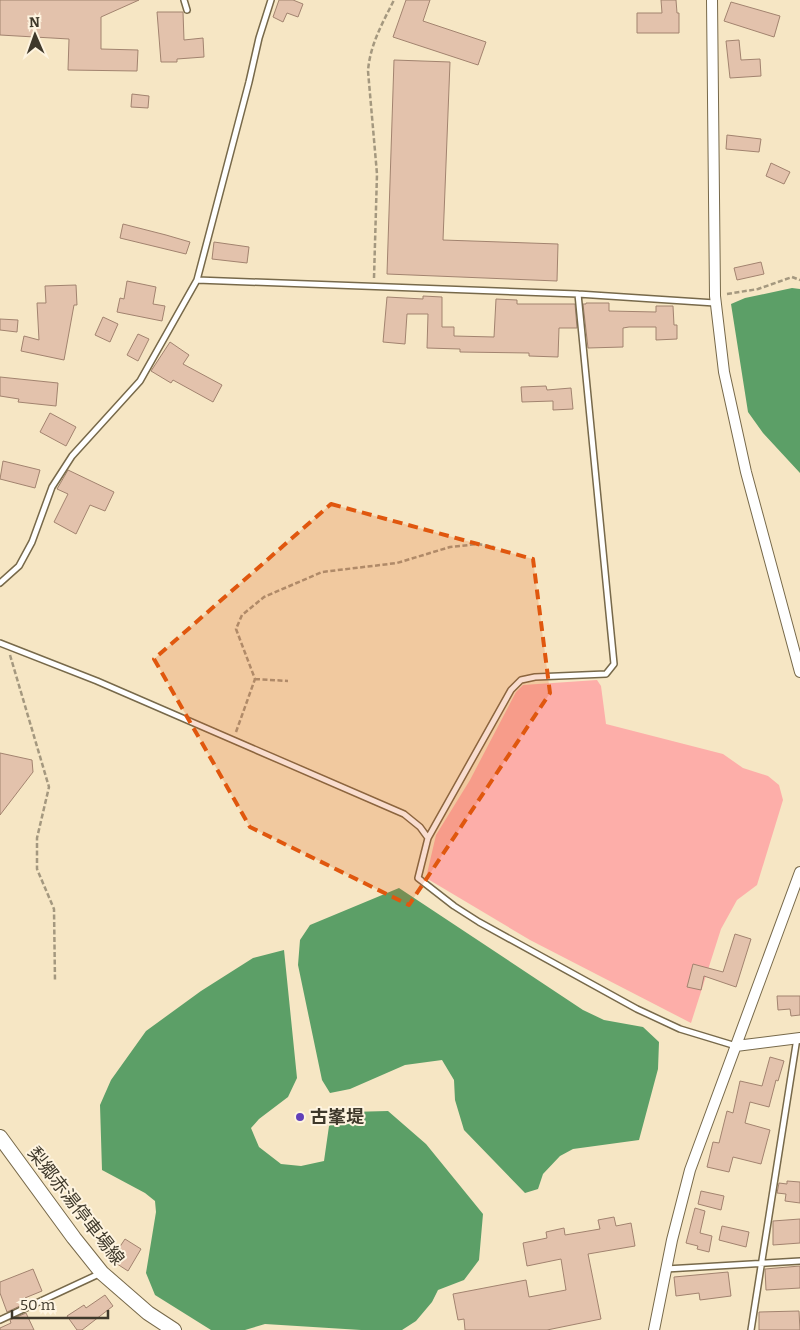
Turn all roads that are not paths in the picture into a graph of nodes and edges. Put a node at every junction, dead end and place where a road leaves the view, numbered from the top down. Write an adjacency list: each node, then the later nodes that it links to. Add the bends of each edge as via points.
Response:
1 (184, 0): 4 (lane)
2 (271, 0): 5 (lane)
3 (712, 0): 7 (street)
4 (187, 10)
5 (196, 280): 6 (lane); 8 (lane, via 140,382 72,456 52,487 32,542 19,566)
6 (578, 294): 7 (lane); 11 (lane, via 614,664 606,674 521,680 511,690)
7 (715, 299): 10 (street, via 734,424)
8 (0, 583)
9 (0, 643): 11 (lane, via 404,814)
10 (800, 672)
11 (428, 838): 14 (lane, via 418,878 454,906 637,1009 680,1029)
12 (800, 872): 14 (street)
13 (799, 1038): 14 (street); 17 (lane)
14 (736, 1046): 18 (street, via 690,1170)
15 (0, 1137): 19 (main road, 梨郷赤湯停車場線)
16 (800, 1261): 17 (lane)
17 (762, 1263): 18 (lane); 23 (lane)
18 (666, 1269): 22 (street)
19 (102, 1273): 20 (lane); 21 (main road, 梨郷赤湯停車場線, via 148,1313)
20 (0, 1320)
21 (174, 1330)
22 (654, 1330)
23 (751, 1330)

